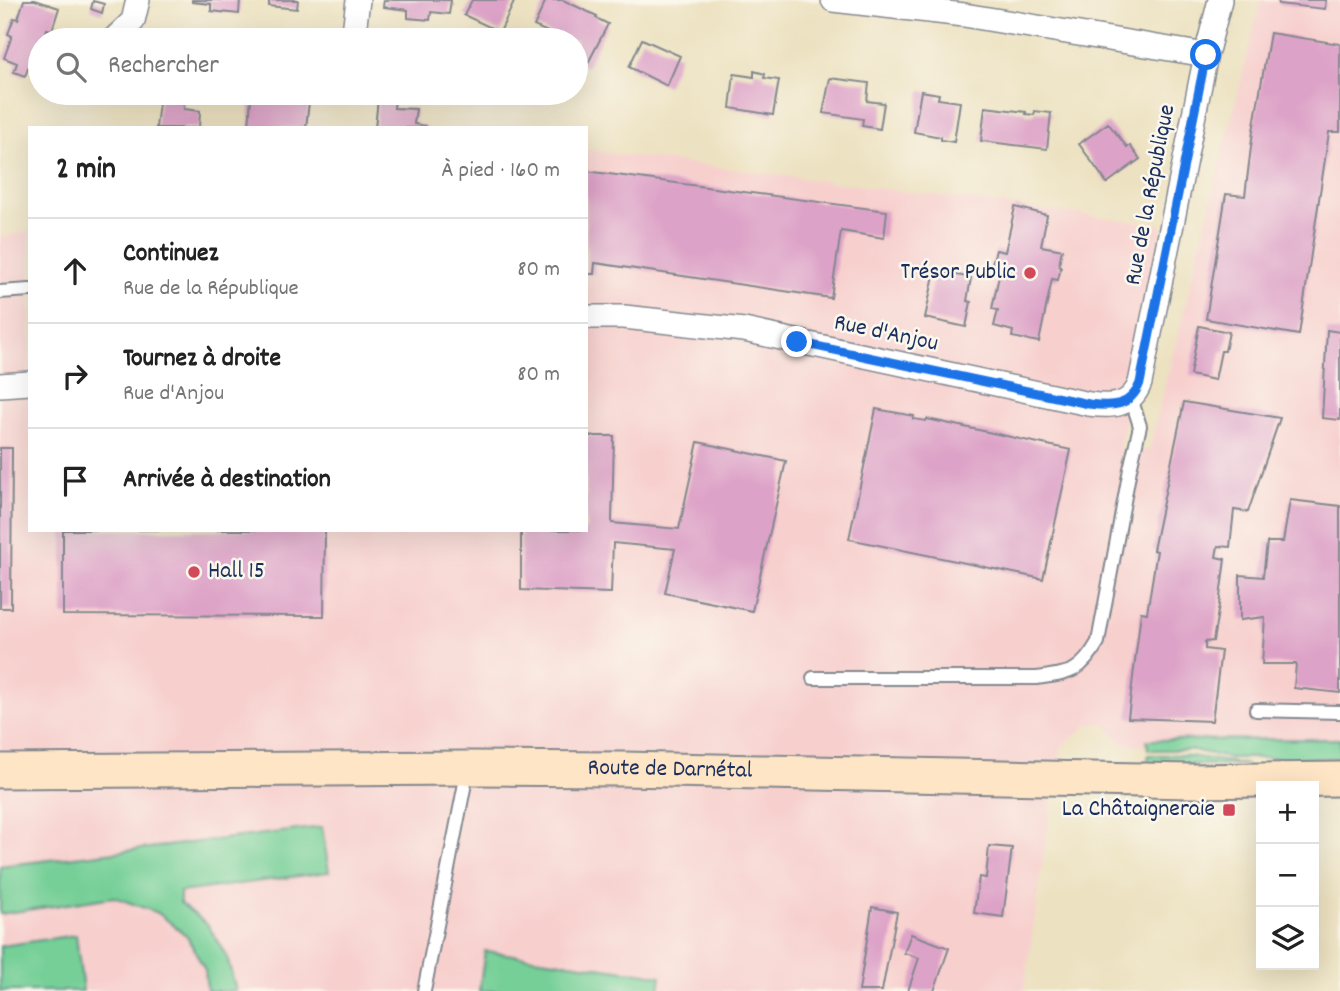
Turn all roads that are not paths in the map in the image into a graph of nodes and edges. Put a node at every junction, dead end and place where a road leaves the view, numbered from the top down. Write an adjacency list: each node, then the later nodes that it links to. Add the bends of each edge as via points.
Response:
1 (138, 0): 5 (street, via 133,21)
2 (358, 0): 6 (street)
3 (833, 0): 7 (street, via 964,15)
4 (1220, 0): 7 (street, Rue de la République)
5 (126, 28)
6 (354, 28)
7 (1206, 55): 13 (street, Rue de la République, via 1140,383)
8 (28, 290): 9 (lane)
9 (0, 292)
10 (588, 317): 13 (street, Rue d'Anjou, via 744,330 1089,404 1109,406)
11 (28, 383): 12 (street)
12 (0, 386)
13 (1130, 398): 14 (lane, via 1140,426 1098,642 1087,661 1068,673 1037,678)
14 (813, 678)
15 (1256, 709): 16 (lane)
16 (1340, 712)
17 (468, 768): 18 (main road, Route de Darnétal); 19 (main road, Route de Darnétal, via 1190,781); 20 (lane)
18 (0, 771)
19 (1340, 779)
20 (424, 991)

